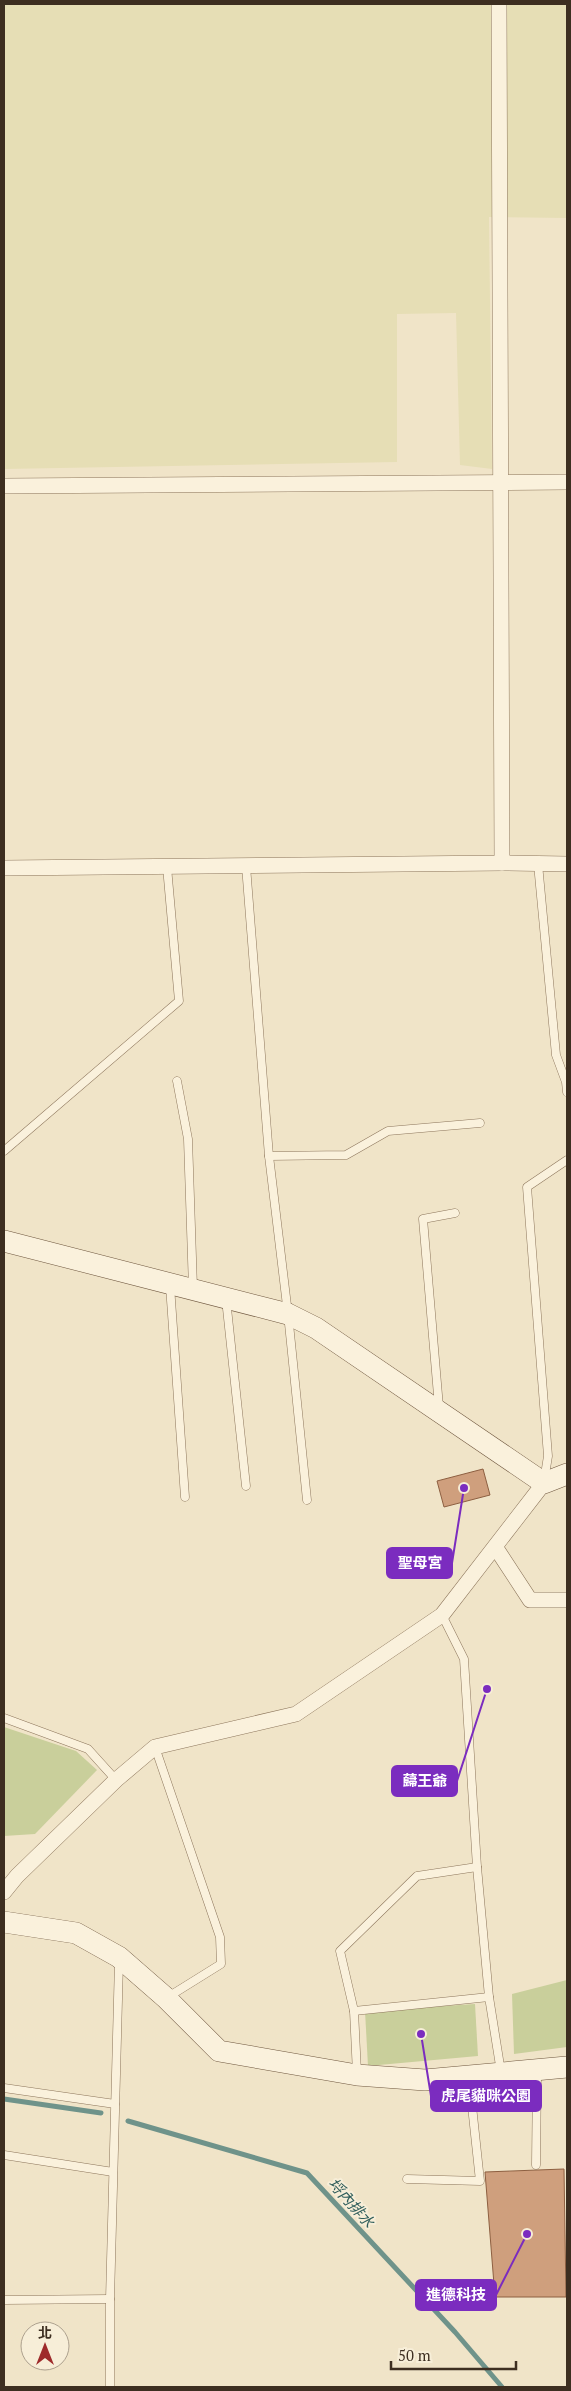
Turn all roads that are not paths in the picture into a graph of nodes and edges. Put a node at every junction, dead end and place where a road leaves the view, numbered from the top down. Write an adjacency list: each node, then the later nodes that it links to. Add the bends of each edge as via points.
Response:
1 (499, 4): 3 (street)
2 (567, 482): 3 (street)
3 (502, 483): 4 (street); 5 (street)
4 (4, 486)
5 (502, 863): 6 (street); 8 (street)
6 (538, 864): 7 (street); 12 (lane, via 556,1055)
7 (567, 864)
8 (246, 866): 9 (street); 16 (lane)
9 (167, 867): 10 (street); 15 (lane, via 179,1001)
10 (4, 868)
11 (177, 1081): 21 (lane, via 188,1139)
12 (567, 1082): 13 (lane)
13 (567, 1092)
14 (480, 1123): 16 (lane, via 388,1131 346,1155)
15 (4, 1151)
16 (270, 1156): 23 (lane)
17 (567, 1160): 26 (lane, via 527,1187 548,1456)
18 (455, 1214): 24 (lane, via 423,1219)
19 (4, 1241): 20 (street)
20 (170, 1284): 21 (street); 28 (lane)
21 (194, 1290): 22 (street)
22 (226, 1298): 23 (street); 27 (lane)
23 (288, 1314): 24 (street, via 316,1328); 29 (lane)
24 (440, 1411): 26 (street)
25 (567, 1474): 26 (street)
26 (544, 1483): 30 (street)
27 (246, 1486)
28 (184, 1497)
29 (307, 1500)
30 (496, 1548): 31 (street, via 530,1600); 32 (street)
31 (567, 1600)
32 (442, 1616): 34 (street, via 296,1714); 36 (lane, via 464,1659)
33 (4, 1718): 35 (lane, via 88,1749)
34 (155, 1747): 35 (street); 41 (lane, via 220,1938 221,1964)
35 (116, 1780): 37 (street, via 16,1876)
36 (477, 1867): 40 (lane); 42 (lane, via 416,1876 340,1951)
37 (4, 1892)
38 (4, 1922): 39 (street, via 76,1933)
39 (119, 1957): 41 (street); 49 (lane)
40 (489, 1997): 42 (lane); 45 (lane)
41 (166, 1998): 46 (street, via 219,2051)
42 (354, 2011): 46 (lane)
43 (567, 2067): 44 (street)
44 (537, 2070): 45 (street); 51 (lane)
45 (501, 2074): 47 (street)
46 (357, 2075): 47 (street, via 425,2080)
47 (468, 2076): 53 (lane, via 480,2181)
48 (4, 2088): 49 (lane)
49 (115, 2104): 52 (lane)
50 (4, 2155): 52 (lane)
51 (536, 2165)
52 (113, 2172): 54 (lane)
53 (407, 2179)
54 (110, 2299): 55 (lane); 56 (lane)
55 (4, 2300)
56 (110, 2387)

